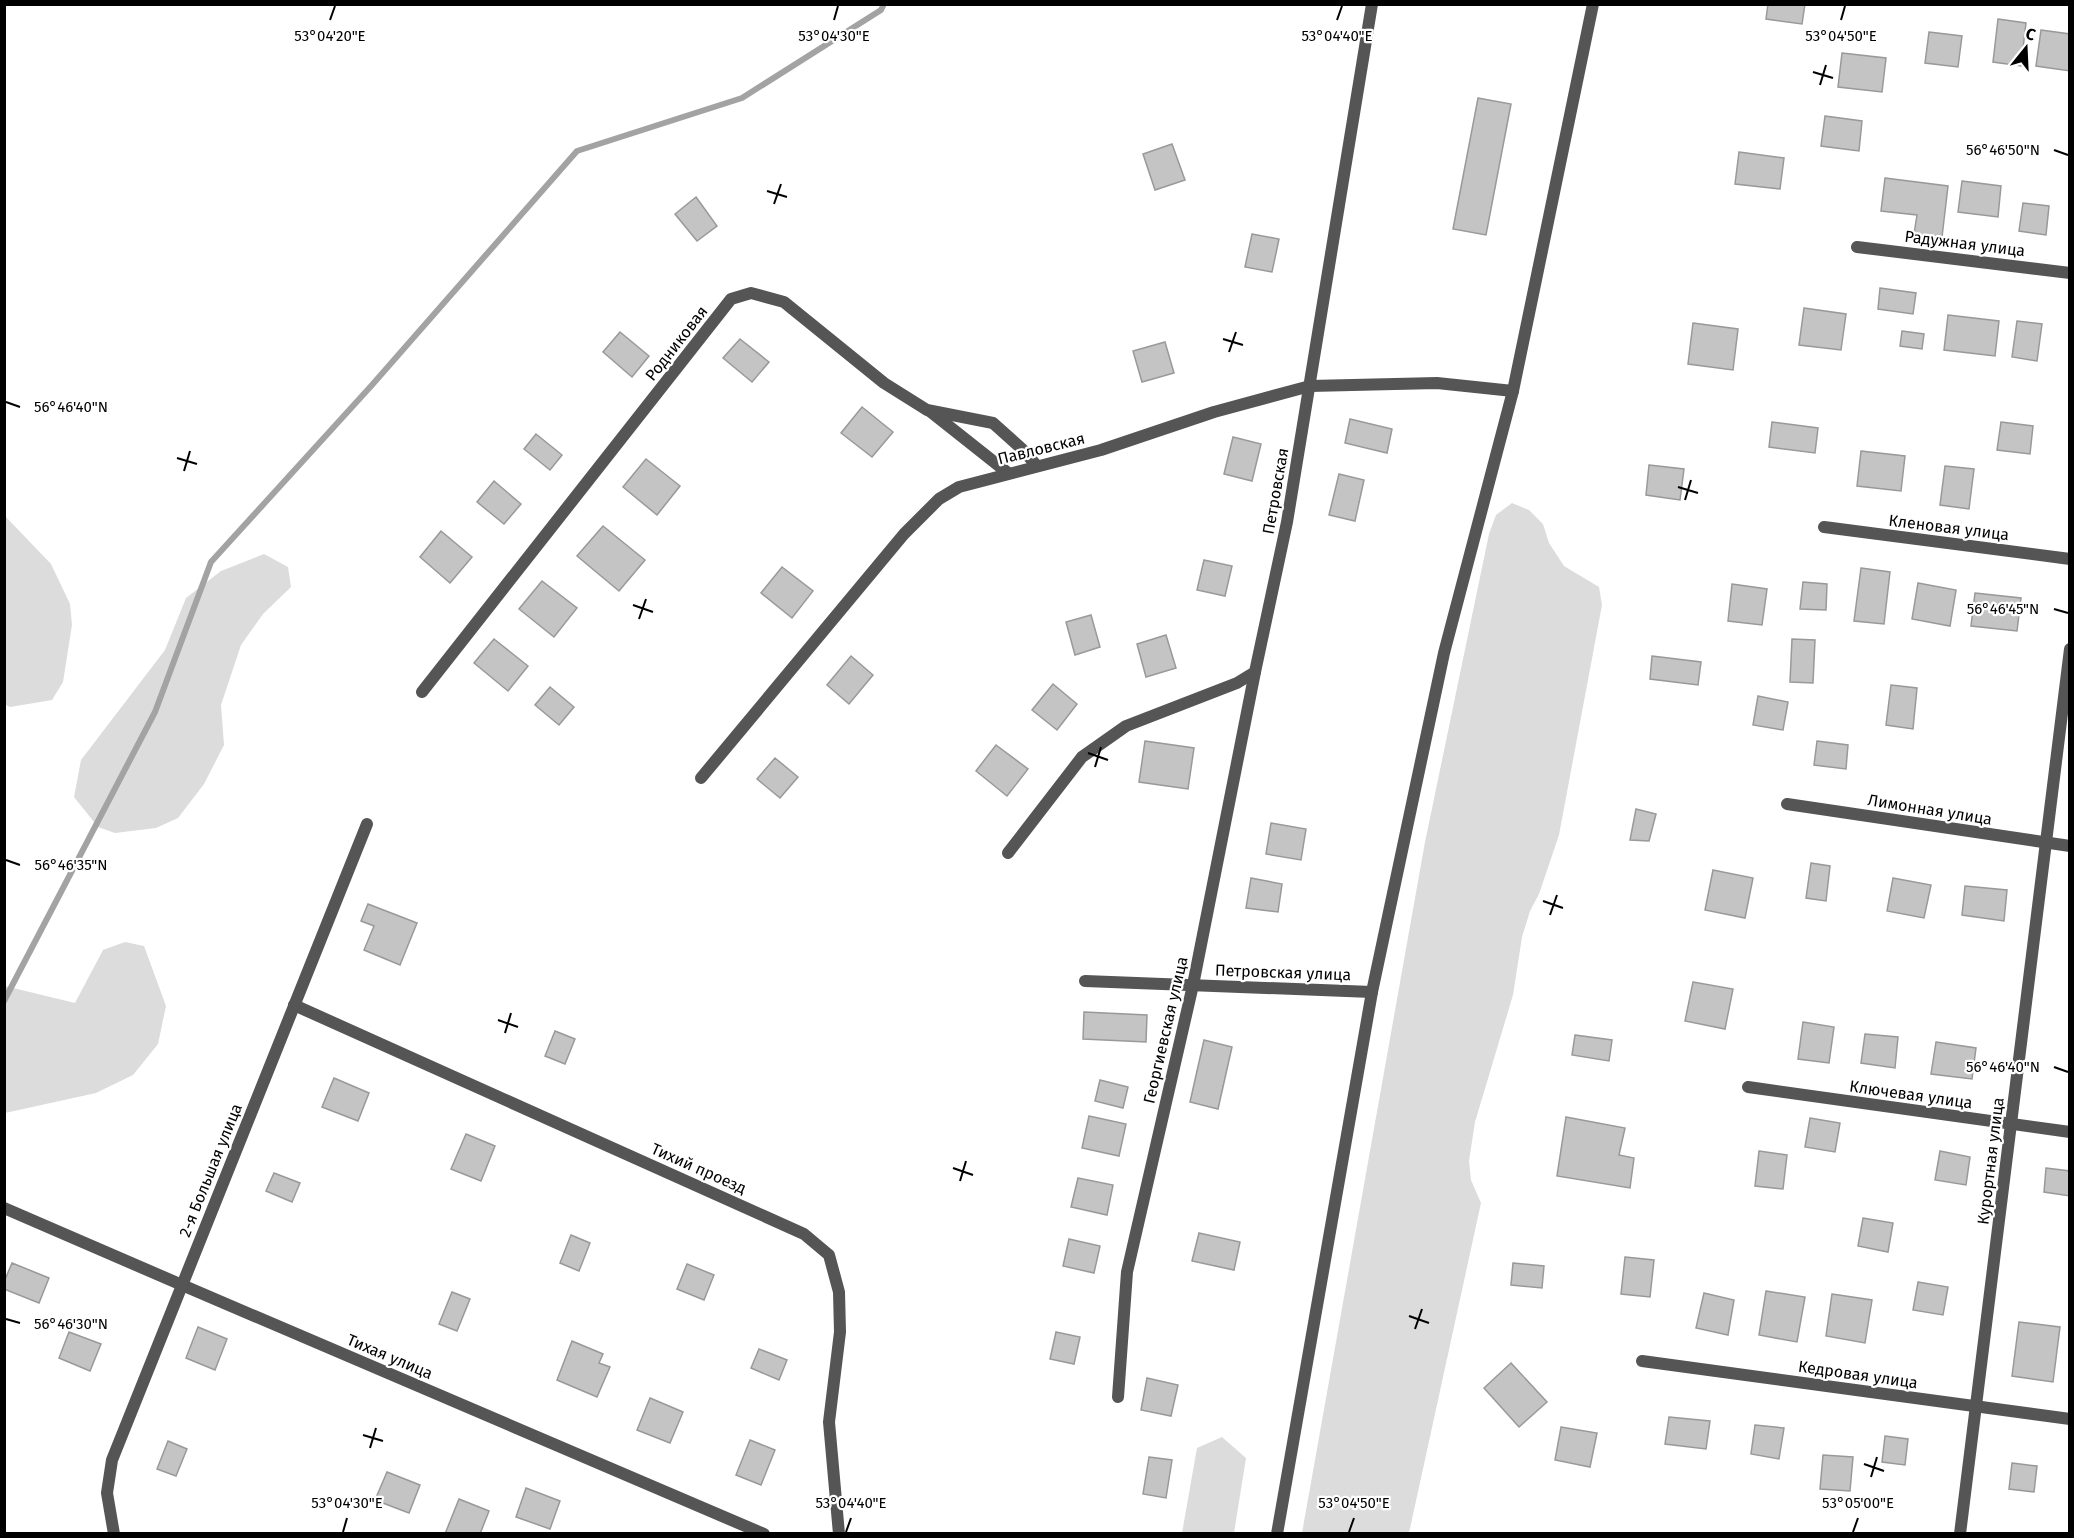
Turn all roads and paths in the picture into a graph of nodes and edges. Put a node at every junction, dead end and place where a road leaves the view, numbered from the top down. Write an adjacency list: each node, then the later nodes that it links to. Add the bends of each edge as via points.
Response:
1 (1372, 4): 5 (street, Петровская)
2 (1593, 4): 6 (street)
3 (1857, 247): 4 (street, Радужная улица)
4 (2070, 273)
5 (1310, 386): 6 (street, Павловская, via 1437,383); 8 (street, Павловская); 13 (street, Петровская, via 1287,522)
6 (1513, 391): 23 (street, via 1443,653)
7 (927, 410): 8 (street, Родниковая, via 993,423); 9 (street); 14 (street, Родниковая, via 884,382 784,302 751,293 731,299)
8 (1036, 466): 9 (street, Павловская)
9 (1008, 473): 15 (street, Павловская, via 959,487 939,499 904,534)
10 (1824, 527): 11 (street, Кленовая улица)
11 (2070, 559)
12 (2070, 649): 18 (street, Курортная улица)
13 (1255, 672): 20 (street, via 1126,726 1082,757); 22 (street, Георгиевская улица)
14 (422, 692)
15 (701, 778)
16 (1787, 804): 18 (street, Лимонная улица)
17 (367, 824): 24 (street, 2-я Большая улица)
18 (2045, 843): 19 (street, Лимонная улица); 26 (street, Курортная улица)
19 (2070, 846)
20 (1008, 853)
21 (1085, 981): 22 (street, Петровская улица)
22 (1193, 985): 23 (street, Петровская улица); 31 (street, Георгиевская улица, via 1127,1272)
23 (1372, 992): 37 (street)
24 (294, 1005): 29 (street, 2-я Большая улица); 36 (street, Тихий проезд, via 804,1234 829,1255 839,1292 840,1332 829,1422)
25 (1748, 1087): 26 (street, Ключевая улица)
26 (2011, 1125): 27 (street, Ключевая улица); 32 (street, Курортная улица)
27 (2070, 1132)
28 (4, 1208): 29 (street, Тихая улица)
29 (182, 1286): 34 (street, 2-я Большая улица, via 111,1460 107,1493); 35 (street, Тихая улица)
30 (1642, 1361): 32 (street, Кедровая улица)
31 (1118, 1397)
32 (1977, 1407): 33 (street, Кедровая улица); 38 (street, Курортная улица)
33 (2070, 1419)
34 (114, 1533)
35 (764, 1533)
36 (839, 1533)
37 (1277, 1533)
38 (1960, 1533)

